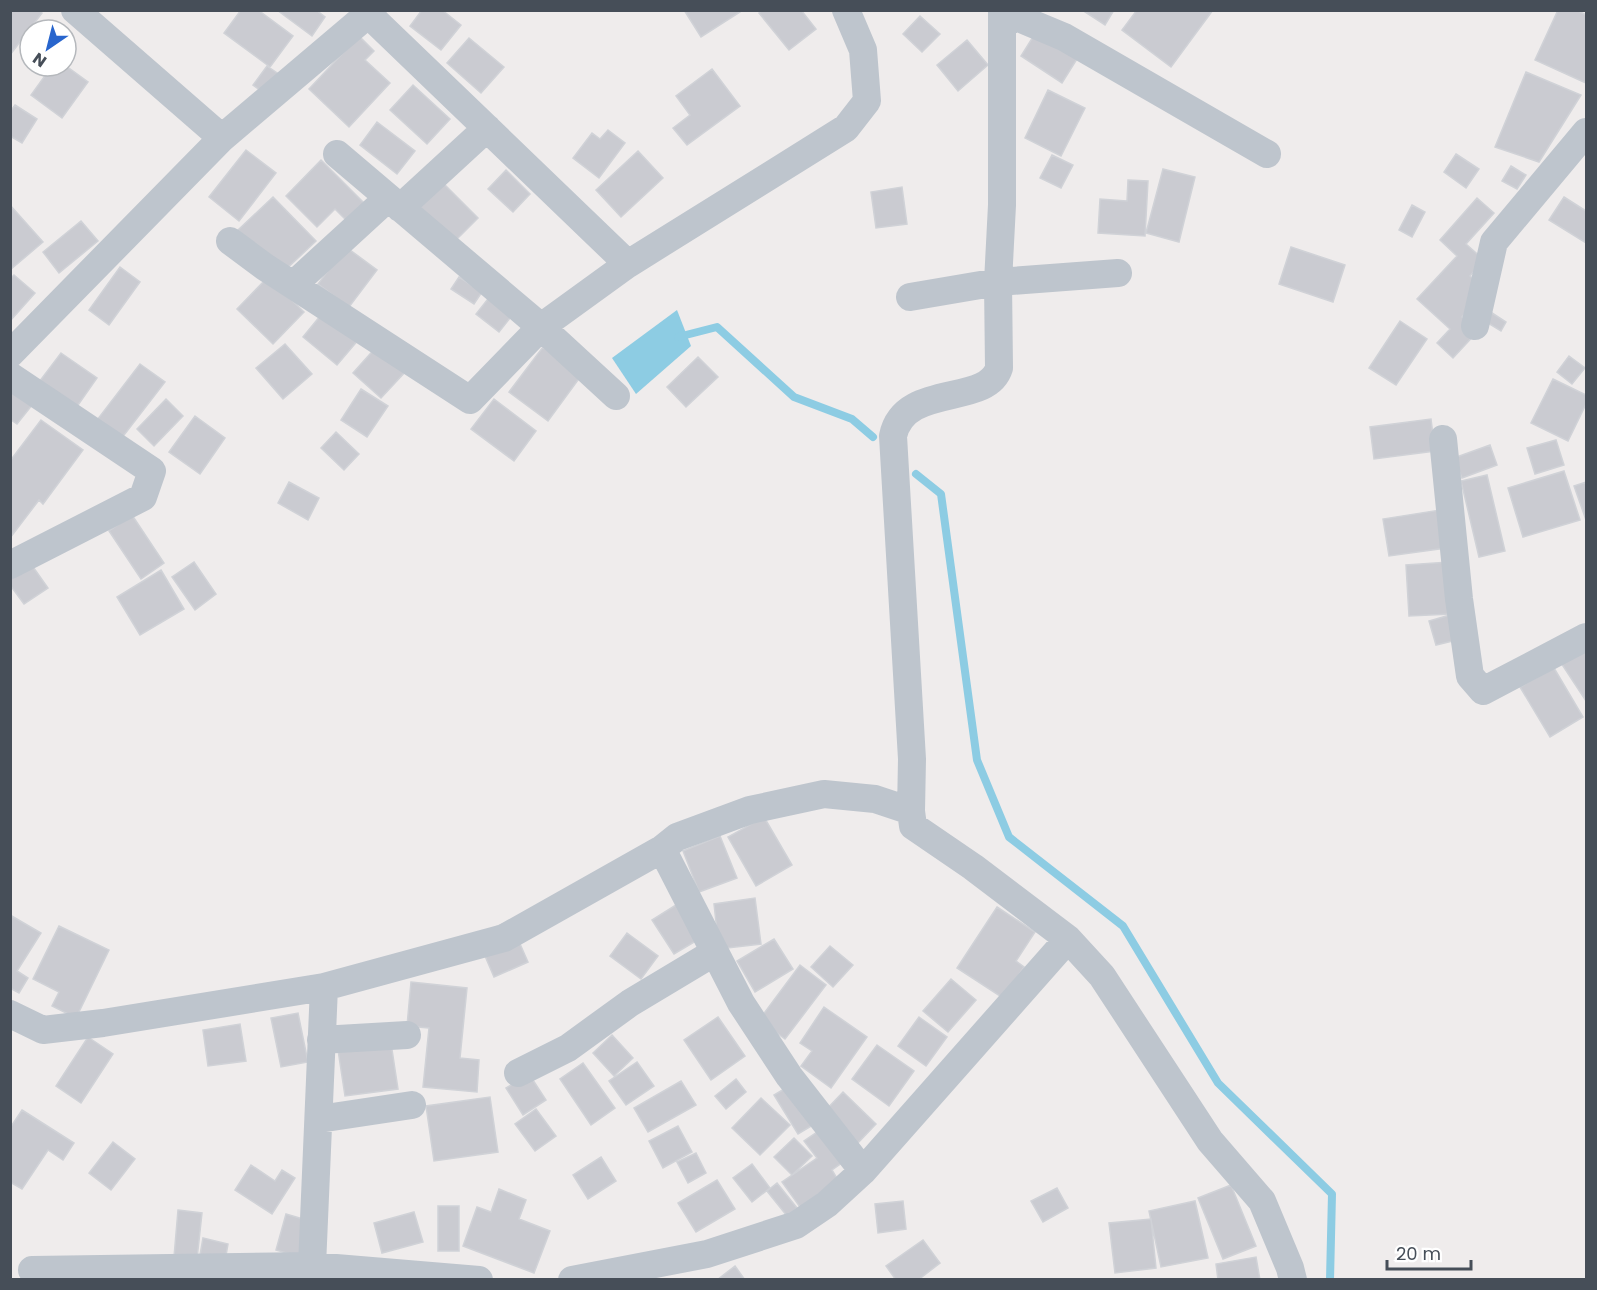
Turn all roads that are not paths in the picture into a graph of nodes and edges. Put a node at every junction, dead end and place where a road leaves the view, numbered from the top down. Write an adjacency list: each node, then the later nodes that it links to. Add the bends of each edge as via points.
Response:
1 (75, 10): 7 (street)
2 (846, 10): 12 (street, via 863,50 867,101 846,128)
3 (1002, 11): 9 (street, via 1064,37); 14 (street)
4 (371, 12): 5 (street); 7 (street)
5 (487, 128): 10 (street); 12 (street)
6 (1587, 132): 17 (street, via 1494,242)
7 (222, 138): 19 (street)
8 (337, 154): 10 (street)
9 (1267, 154)
10 (394, 203): 15 (street); 18 (street)
11 (230, 241): 15 (street)
12 (628, 264): 18 (street)
13 (1118, 273): 14 (street)
14 (998, 282): 16 (street); 25 (street, via 997,374 987,385 909,409 893,436 912,759)
15 (293, 285): 18 (street, via 470,400)
16 (910, 297)
17 (1475, 326)
18 (541, 327): 21 (street)
19 (10, 354)
20 (10, 376): 23 (street, via 152,471 143,497)
21 (616, 396)
22 (1443, 439): 24 (street, via 1470,676 1483,691)
23 (10, 566)
24 (1587, 637)
25 (911, 812): 26 (street, via 875,799 824,794 750,810 677,837); 27 (street, via 913,826)
26 (662, 849): 28 (street); 29 (street, via 504,938)
27 (1068, 939): 36 (street); 41 (street, via 1102,976 1210,1141 1262,1201)
28 (715, 952): 33 (street, via 568,1048); 36 (street, via 741,1003 789,1076)
29 (324, 987): 30 (street, via 43,1030); 32 (street)
30 (10, 1014)
31 (407, 1035): 32 (street)
32 (321, 1040): 35 (street)
33 (518, 1073)
34 (412, 1105): 35 (street)
35 (319, 1119): 38 (street)
36 (863, 1171): 40 (street, via 827,1204 796,1225 707,1254)
37 (32, 1270): 38 (street)
38 (310, 1273): 39 (street)
39 (478, 1280)
40 (572, 1280)
41 (1293, 1280)

